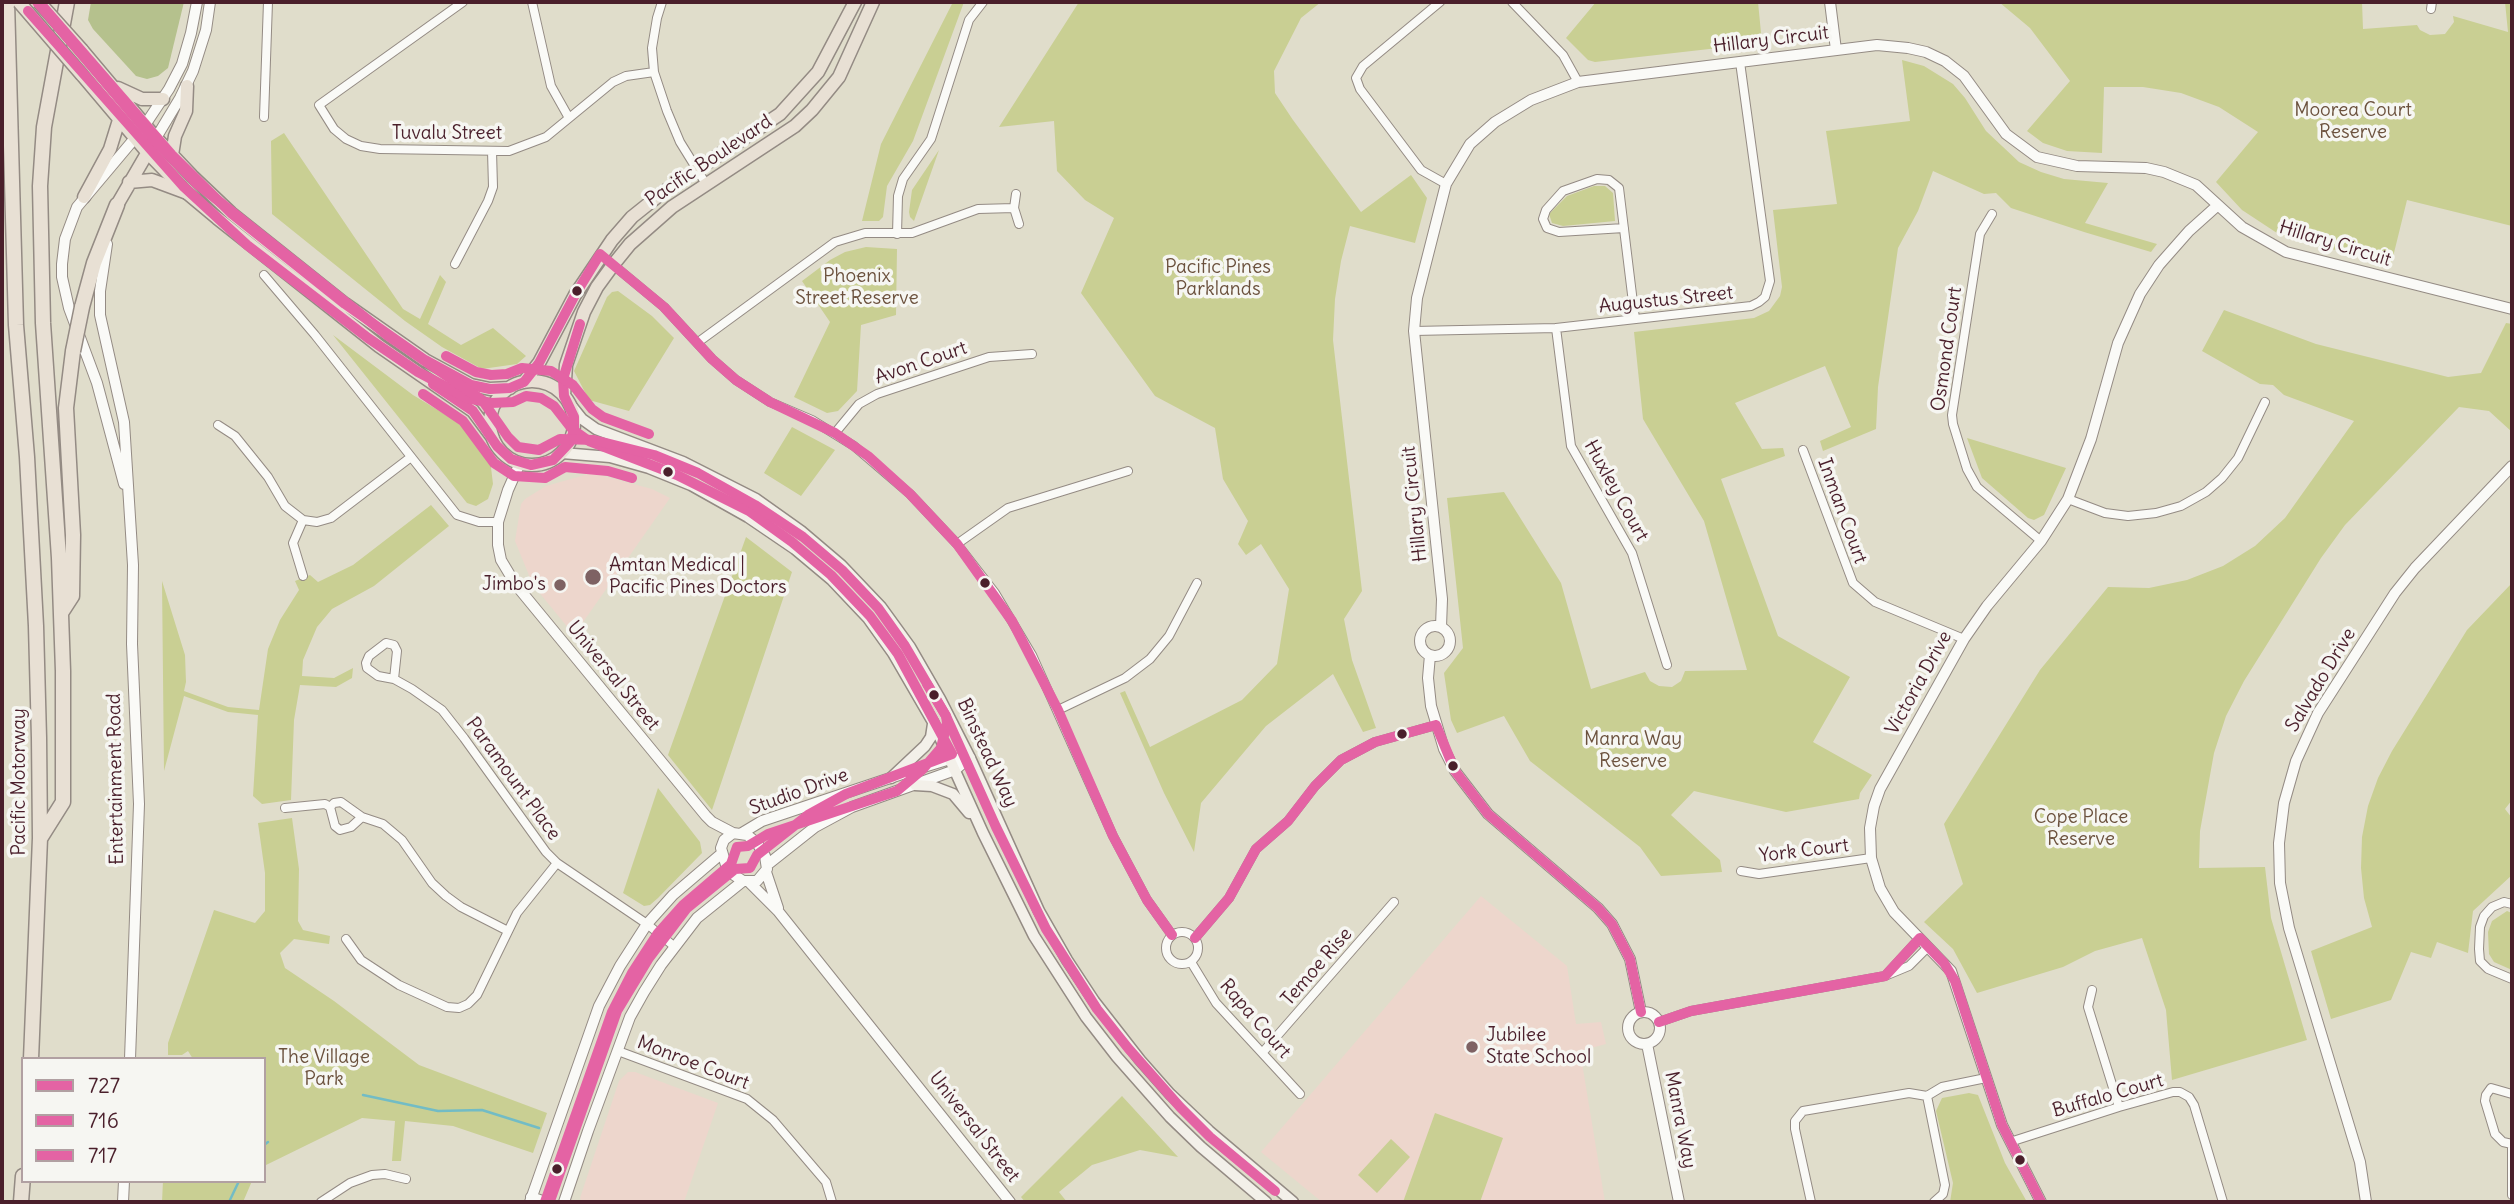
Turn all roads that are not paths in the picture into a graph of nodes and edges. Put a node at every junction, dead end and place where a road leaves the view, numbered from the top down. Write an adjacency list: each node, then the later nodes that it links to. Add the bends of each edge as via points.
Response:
1 (7, 2): 96 (highway, Pacific Motorway, via 16,325 36,626)
2 (19, 2): 26 (main road, bridge)
3 (39, 2): 21 (main road, bridge)
4 (67, 2): 78 (highway, via 44,127 40,186 43,323)
5 (197, 2): 23 (street, via 187,50)
6 (210, 2): 22 (street)
7 (268, 2): 24 (street)
8 (463, 2): 30 (street, Tuvalu Street, via 320,105 334,128 361,146)
9 (532, 2): 25 (street, via 551,86)
10 (662, 2): 19 (street, via 653,48)
11 (855, 2): 33 (main road, Pacific Boulevard, via 818,72 800,94 780,114)
12 (873, 2): 35 (main road, Pacific Boulevard, via 829,93 795,125)
13 (983, 2): 46 (street, via 969,20 931,139 904,179 898,196)
14 (1440, 2): 36 (street, via 1363,66 1356,78 1421,170)
15 (1512, 2): 20 (street, via 1563,55)
16 (1830, 2): 17 (street)
17 (1836, 50): 18 (street, Hillary Circuit); 41 (street, Hillary Circuit, via 1892,45 1926,52 1964,76 2006,134 2038,157 2077,166 2164,172 2196,185)
18 (1740, 62): 20 (street, Hillary Circuit); 52 (street, Augustus Street, via 1769,290 1751,306)
19 (654, 72): 25 (street, Tuvalu Street, via 613,82); 33 (street, via 680,142)
20 (1578, 82): 36 (street, Hillary Circuit, via 1531,100 1495,121 1471,144)
21 (111, 84): 23 (main road, via 142,99); 27 (main road)
22 (187, 86): 29 (street); 32 (main road, via 186,111)
23 (163, 99): 27 (street)
24 (264, 117)
25 (569, 118): 30 (street, Tuvalu Street, via 530,144)
26 (119, 120): 28 (main road); 39 (main road, via 110,149)
27 (145, 125): 28 (main road, Entertainment Road); 29 (main road)
28 (135, 138): 31 (main road); 39 (street, Entertainment Road)
29 (156, 138): 31 (main road, Entertainment Road); 32 (main road)
30 (492, 151): 48 (street, via 493,187)
31 (147, 152): 34 (main road, Entertainment Road); 37 (main road)
32 (172, 155): 58 (main road, via 231,213 345,304 425,360 471,386)
33 (697, 170): 35 (street); 47 (main road, Pacific Boulevard, via 632,217)
34 (129, 182): 37 (main road, via 152,180); 40 (main road, Entertainment Road)
35 (706, 184): 49 (main road, Pacific Boulevard, via 652,223)
36 (1446, 184): 54 (street, Hillary Circuit, via 1417,298)
37 (187, 193): 63 (main road, via 379,346 473,411)
38 (1016, 194): 42 (street)
39 (84, 197): 70 (street, Entertainment Road, via 65,239 62,277 97,383)
40 (117, 205): 70 (street, Entertainment Road, via 104,255 99,306 124,422); 78 (highway, bridge, via 94,262 72,351 66,408 72,596)
41 (2218, 205): 51 (street, Hillary Circuit, via 2242,227 2286,253); 71 (street, Victoria Drive, via 2159,265 2140,294 2118,343 2091,439)
42 (1014, 208): 44 (street); 46 (street, via 978,209)
43 (1992, 214): 74 (street, Osmond Court, via 1980,234 1953,424 1977,487)
44 (1019, 224)
45 (1623, 228): 45 (street, via 1559,232 1547,228 1543,219 1563,191 1597,179 1609,180 1619,188); 52 (street)
46 (897, 234): 55 (street, via 865,233 835,242)
47 (600, 254): 49 (street); 57 (main road, Pacific Boulevard)
48 (455, 264)
49 (613, 265): 55 (street, via 664,307); 59 (main road, Pacific Boulevard, via 584,312 566,365)
50 (264, 275): 66 (street)
51 (2512, 309)
52 (1635, 319): 53 (street, Augustus Street)
53 (1556, 328): 54 (street, Augustus Street); 82 (street, Huxley Court, via 1571,446 1632,553)
54 (1414, 331): 79 (street, Hillary Circuit, via 1442,599)
55 (697, 343): 62 (street, via 751,391)
56 (1032, 354): 62 (street, Avon Court, via 989,357 877,394 859,404)
57 (524, 382): 58 (main road); 59 (main road, via 546,384)
58 (510, 388): 63 (main road, via 492,410)
59 (567, 400): 65 (main road, via 574,430); 87 (main road, Binstead Way, via 596,429 683,462 756,499 841,565 881,607 910,647)
60 (2265, 402): 71 (street, via 2238,457 2222,478 2181,506 2128,516)
61 (218, 425): 72 (street, via 235,436 285,506)
62 (835, 433): 75 (street, via 888,473)
63 (493, 438): 67 (main road, via 504,454)
64 (1803, 450): 80 (street, Inman Court, via 1853,583 1875,602)
65 (562, 453): 67 (main road, via 542,464); 85 (main road, Binstead Way, via 610,457 649,468 748,517 795,549 868,618)
66 (411, 457): 72 (street, via 331,518); 73 (street, via 457,515)
67 (520, 463): 73 (street, Universal Street)
68 (2512, 466): 151 (street, Salvado Drive, via 2395,593 2318,713 2296,761 2284,803 2280,883 2289,928 2360,1163)
69 (1128, 471): 75 (street, via 1008,508)
70 (127, 499): 124 (street, Entertainment Road, via 139,804)
71 (2068, 499): 74 (street, Victoria Drive)
72 (303, 520): 76 (street, via 293,543)
73 (498, 522): 95 (street, Universal Street, via 501,560 516,585 706,816)
74 (2041, 541): 80 (street, Victoria Drive)
75 (957, 544): 84 (street, via 1012,621)
76 (303, 576)
77 (1197, 583): 84 (street, via 1169,636 1150,659 1125,678)
78 (61, 613): 96 (highway, via 63,802)
79 (1441, 627): 81 (street, via 1449,635 1449,647 1441,655); 81 (street, via 1426,630 1421,639 1422,649)
80 (1964, 639): 98 (street, Victoria Drive, via 1880,789 1870,828)
81 (1430, 655): 86 (street, Manra Way, via 1428,691)
82 (1667, 665)
83 (394, 679): 83 (street, Paramount Place, via 372,673 366,663 386,643 397,651); 99 (street, Paramount Place, via 427,698 453,722)
84 (1058, 710): 108 (street, via 1113,836 1147,900)
85 (933, 722): 88 (main road, Binstead Way); 89 (main road, via 929,741)
86 (1436, 725): 109 (street, via 1375,741 1335,765 1288,821 1256,849 1229,898); 118 (street, Manra Way, via 1455,771 1488,814 1612,924 1630,959)
87 (970, 758): 88 (street, Studio Drive); 145 (main road, Binstead Way, via 1039,911 1105,1017 1170,1094)
88 (953, 765): 89 (street, Studio Drive); 90 (street, Studio Drive); 94 (main road, Binstead Way)
89 (891, 778): 95 (street, Studio Drive)
90 (915, 785): 94 (main road, via 953,794); 100 (street, Studio Drive, via 852,807 815,827)
91 (330, 807): 92 (street); 93 (street, via 341,802); 93 (street, via 340,830)
92 (285, 808)
93 (362, 817): 107 (street, via 394,831 446,896)
94 (983, 832): 144 (main road, Binstead Way, via 1034,936 1109,1047 1170,1117)
95 (738, 833): 97 (street, via 722,843); 100 (street, via 757,843)
96 (40, 838): 123 (highway, Pacific Motorway)
97 (721, 854): 102 (street, via 730,871); 106 (street)
98 (1871, 858): 101 (street, York Court, via 1759,874); 110 (street, Victoria Drive, via 1894,912)
99 (557, 863): 106 (street, Paramount Place); 107 (street)
100 (767, 868): 102 (street, via 761,878); 105 (street, Universal Street)
101 (1741, 871)
102 (746, 882): 105 (street, Universal Street); 112 (street, via 697,918)
103 (1394, 902): 122 (street, Temoe Rise)
104 (2512, 904): 116 (street, via 2492,906 2484,916 2479,949 2480,961 2488,969)
105 (778, 911): 143 (street, Universal Street)
106 (647, 924): 112 (street, Paramount Place); 136 (street, via 599,1006)
107 (508, 931): 111 (street, via 477,995 459,1008 400,985 361,960)
108 (1172, 935): 109 (street, via 1183,931); 114 (street, via 1166,947 1170,959 1179,964)
109 (1195, 938): 114 (street, via 1199,948)
110 (1920, 938): 113 (street, Victoria Drive); 115 (street)
111 (346, 939)
112 (675, 947): 121 (street, via 639,1000)
113 (1928, 947): 115 (street, via 1909,966); 125 (street, Victoria Drive, via 1955,981)
114 (1191, 962): 122 (street, Rapa Court, via 1216,1003)
115 (1885, 976): 119 (street, via 1691,1011)
116 (2512, 979)
117 (2092, 990): 129 (street, via 2088,1007)
118 (1642, 1012): 119 (street); 120 (street, Manra Way, via 1630,1020 1628,1029 1637,1042)
119 (1659, 1022): 120 (street, via 1659,1036)
120 (1647, 1044): 146 (street, Manra Way)
121 (618, 1051): 141 (street); 142 (street, Monroe Court, via 747,1099 773,1120 826,1182)
122 (1263, 1052): 126 (street, Rapa Court)
123 (31, 1057)
124 (130, 1057)
125 (1986, 1079): 128 (street, via 1942,1087); 130 (street, Victoria Drive)
126 (1300, 1094)
127 (2512, 1094): 131 (street, via 2491,1088 2485,1101 2495,1134)
128 (1927, 1097): 147 (street, via 1909,1093 1803,1111 1795,1129); 148 (street, via 1945,1185)
129 (2119, 1107): 130 (street, Buffalo Court); 150 (street, Buffalo Court, via 2173,1092 2189,1097)
130 (2010, 1142): 149 (street, Victoria Drive)
131 (2512, 1144): 135 (street)
132 (406, 1180): 139 (street, via 372,1175)
133 (22, 1183): 137 (highway)
134 (124, 1183): 138 (street)
135 (2512, 1195)
136 (530, 1200): 140 (street)
137 (21, 1202)
138 (123, 1202)
139 (321, 1202)
140 (545, 1202)
141 (564, 1202)
142 (832, 1202)
143 (1010, 1202)
144 (1266, 1202)
145 (1293, 1202)
146 (1679, 1202)
147 (1811, 1202)
148 (1934, 1202)
149 (2041, 1202)
150 (2223, 1202)
151 (2366, 1202)

